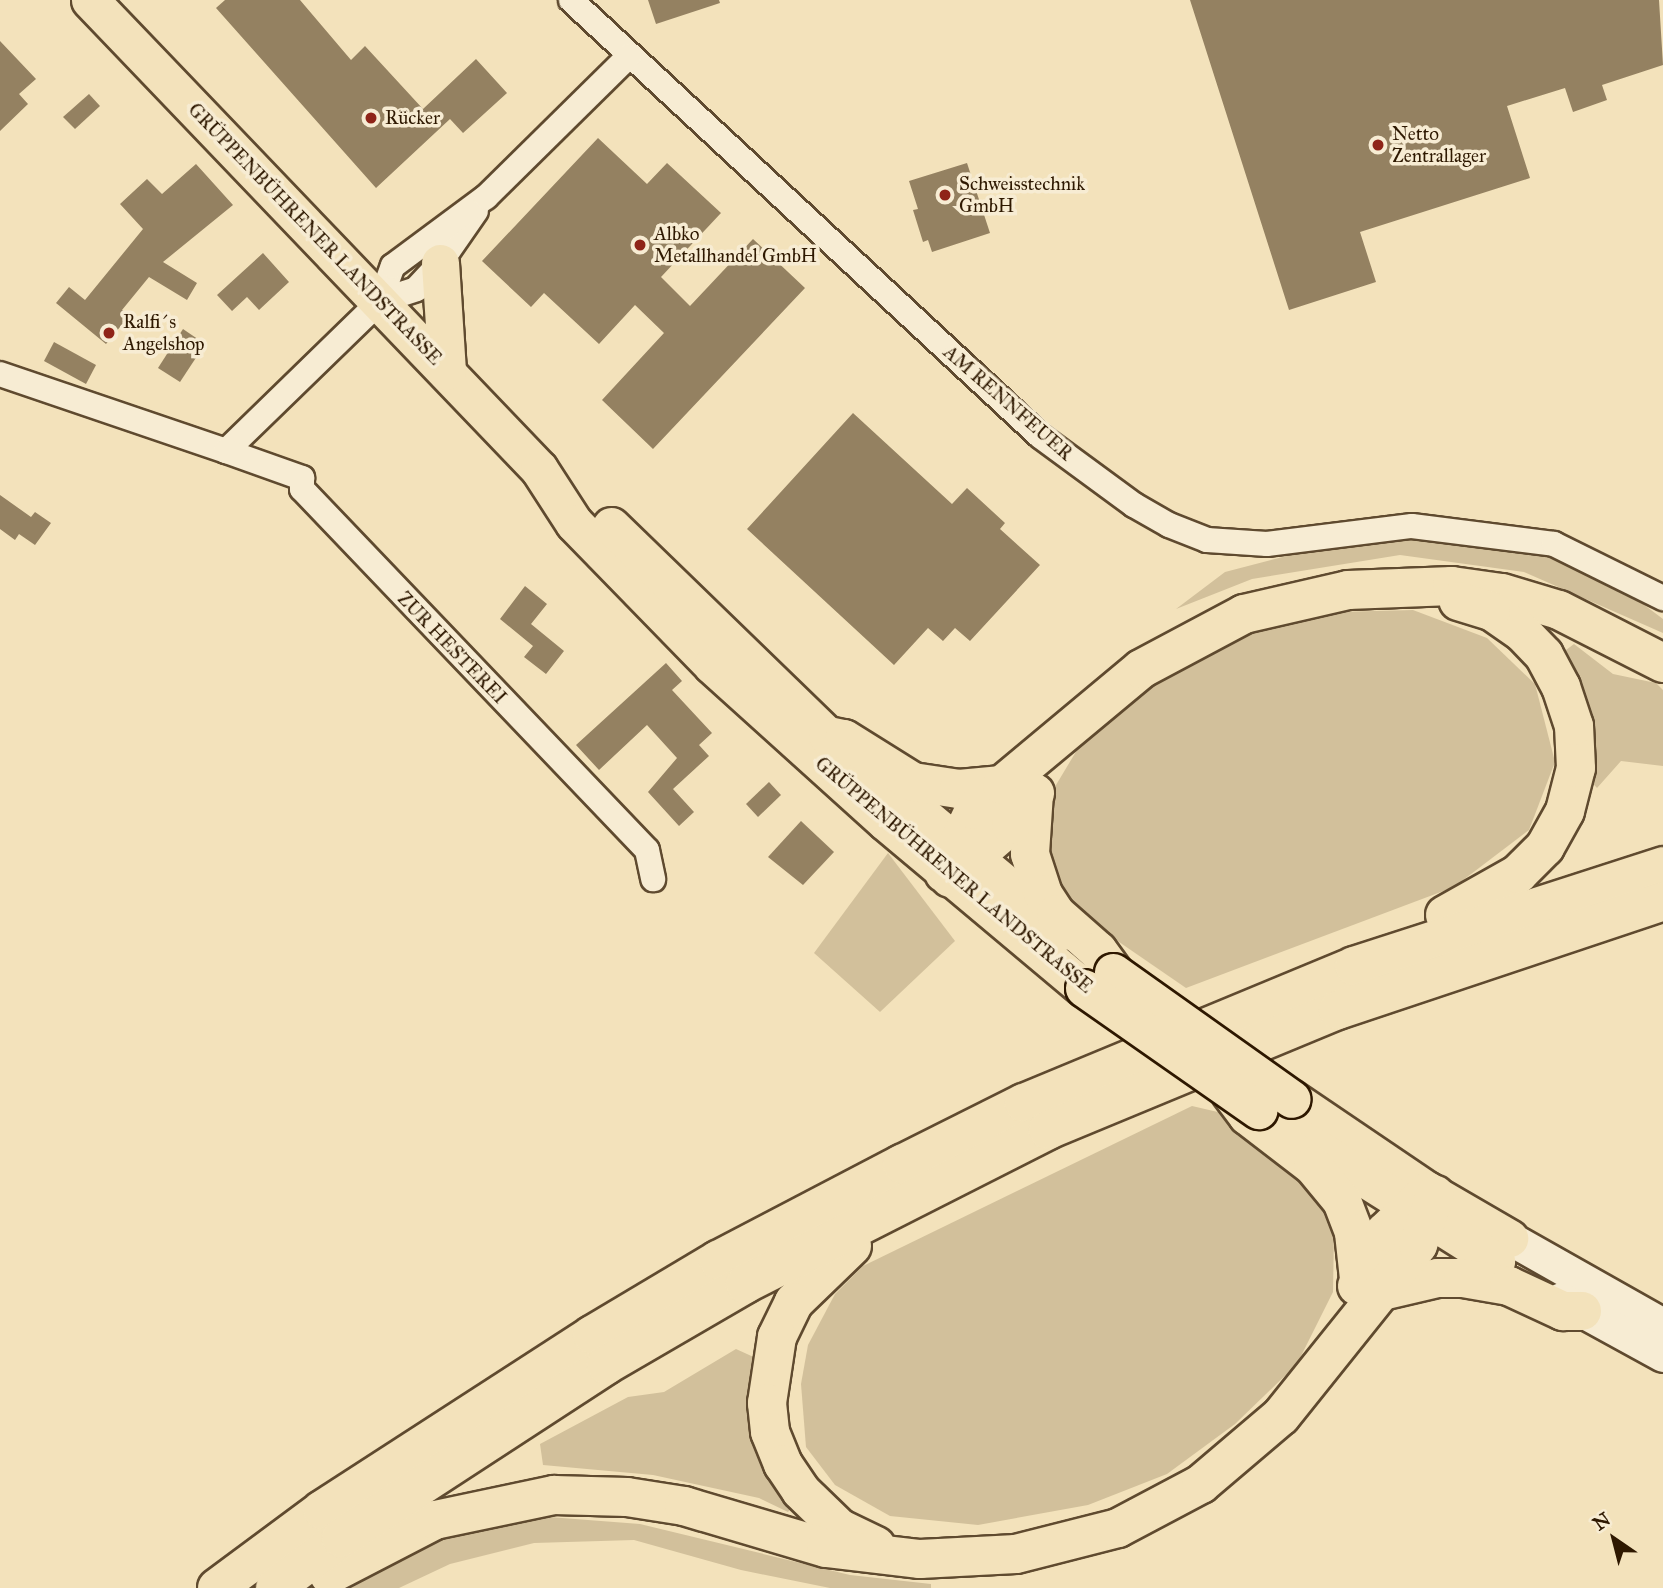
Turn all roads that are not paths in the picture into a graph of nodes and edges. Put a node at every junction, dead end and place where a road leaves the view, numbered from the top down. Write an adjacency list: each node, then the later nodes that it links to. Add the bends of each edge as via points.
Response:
1 (90, 0): 6 (main road, GRÜPPENBÜHRENER LANDSTRASSE)
2 (571, 0): 3 (street, AM RENNFEUER)
3 (629, 56): 4 (street); 12 (street, AM RENNFEUER, via 1040,436 1169,525 1208,540 1267,544 1412,526 1554,544)
4 (486, 197): 5 (street); 6 (street, via 393,266)
5 (440, 263): 6 (street, via 416,289); 7 (main road)
6 (380, 301): 7 (main road, GRÜPPENBÜHRENER LANDSTRASSE); 9 (street)
7 (447, 371): 10 (main road, GRÜPPENBÜHRENER LANDSTRASSE)
8 (0, 374): 9 (street, ZUR HESTEREI)
9 (226, 452): 18 (street, ZUR HESTEREI, via 302,478 302,489 647,850)
10 (539, 469): 14 (main road, GRÜPPENBÜHRENER LANDSTRASSE, via 588,504); 16 (main road, GRÜPPENBÜHRENER LANDSTRASSE, via 573,523 712,665)
11 (1389, 586): 13 (highway, via 1452,586 1502,593 1559,610); 15 (highway, via 1300,598 1244,614 1141,669 1062,737); 20 (highway, via 1491,611 1523,634 1544,655 1562,687 1574,726 1576,768 1565,811 1545,848 1518,874 1441,916 1382,937)
12 (1663, 598)
13 (1663, 663)
14 (828, 736): 15 (highway, via 844,739 913,782 959,789); 16 (main road, GRÜPPENBÜHRENER LANDSTRASSE)
15 (1018, 789): 16 (highway, via 1011,825); 21 (highway, via 1043,894 1056,914 1098,951)
16 (956, 864): 21 (main road, GRÜPPENBÜHRENER LANDSTRASSE)
17 (1663, 866): 20 (highway)
18 (653, 879)
19 (1663, 901): 23 (highway, via 1338,1010 1085,1114)
20 (1354, 966): 31 (highway, via 1024,1103 718,1260 471,1410 322,1510)
21 (1098, 980): 22 (main road, GRÜPPENBÜHRENER LANDSTRASSE, bridge); 24 (main road, GRÜPPENBÜHRENER LANDSTRASSE, bridge, via 1292,1099)
22 (1245, 1106): 24 (main road, GRÜPPENBÜHRENER LANDSTRASSE); 26 (highway, via 1304,1156 1342,1201)
23 (984, 1163): 30 (highway, via 967,1185 840,1254 794,1302 774,1350 767,1403 770,1432 783,1464 824,1516); 32 (highway, via 746,1284 606,1365 364,1523)
24 (1425, 1204): 25 (main road, GRÜPPENBÜHRENER LANDSTRASSE); 26 (highway, via 1385,1232)
25 (1502, 1249): 27 (main road); 28 (main road)
26 (1370, 1285): 27 (highway, via 1463,1278 1509,1286 1563,1311); 30 (highway, via 1315,1376 1249,1447 1163,1508 1083,1539 1016,1554 950,1559)
27 (1583, 1311): 29 (main road)
28 (1663, 1325)
29 (1663, 1355)
30 (896, 1556): 33 (highway, via 826,1548 684,1506 627,1497 554,1495 435,1521 329,1575)
31 (217, 1588)
32 (275, 1588)
33 (290, 1588)

